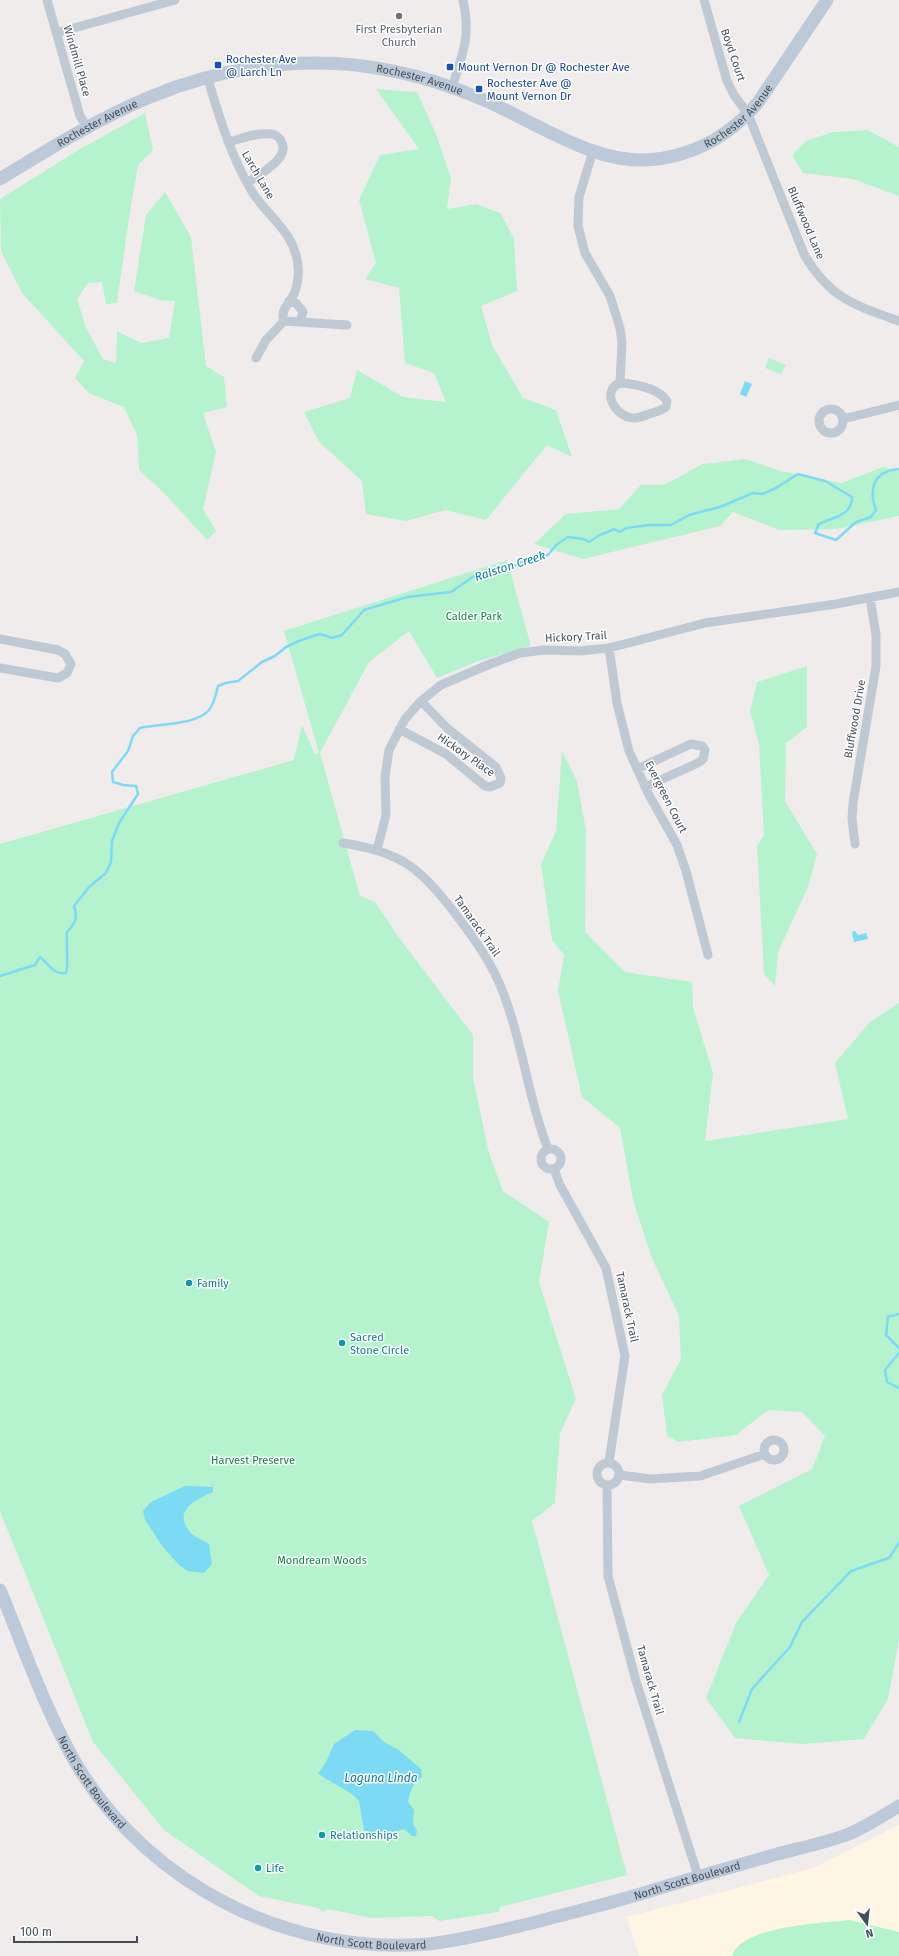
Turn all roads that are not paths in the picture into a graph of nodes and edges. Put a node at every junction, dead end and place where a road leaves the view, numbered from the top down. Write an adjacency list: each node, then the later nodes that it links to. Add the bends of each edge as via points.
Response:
1 (47, 0): 6 (street, Windmill Place)
2 (175, 0): 6 (street)
3 (463, 0): 8 (street, via 466,43)
4 (704, 0): 9 (street, Boyd Court, via 727,81)
5 (827, 0): 9 (main road, Rochester Avenue)
6 (56, 33): 10 (street, Windmill Place, via 80,116)
7 (207, 76): 8 (main road, Rochester Avenue, via 260,66 318,63 405,73); 10 (main road, Rochester Avenue, via 153,94); 11 (street, Larch Lane)
8 (452, 87): 12 (main road, Rochester Avenue)
9 (748, 114): 12 (main road, Rochester Avenue, via 732,129 713,141 672,157 627,159); 17 (street, Bluffwood Lane, via 804,254 812,268 831,290 843,299)
10 (86, 127): 13 (main road, Rochester Avenue)
11 (228, 142): 14 (street, Larch Lane); 14 (street, via 270,134 280,138 283,144 282,155 278,160)
12 (594, 151): 21 (street, via 579,197 578,226 585,253 610,296 620,328)
13 (0, 179)
14 (247, 183): 15 (street, Larch Lane, via 261,205 286,234 295,251 298,272 294,294)
15 (289, 301): 16 (street, Larch Lane, via 283,311); 18 (street, via 296,303 303,312)
16 (284, 321): 18 (street); 20 (street, via 266,340)
17 (899, 321)
18 (300, 322): 19 (street)
19 (347, 325)
20 (256, 358)
21 (620, 383): 21 (street, via 612,390 611,400 614,408 625,416 640,417 666,407 667,401 658,392)
22 (899, 405): 23 (street)
23 (843, 419)
24 (899, 592): 25 (street, Hickory Trail)
25 (870, 598): 27 (street, Hickory Trail, via 704,623); 34 (street, Bluffwood Drive, via 877,651 853,802)
26 (0, 639): 28 (street, via 58,650 65,654 71,664 67,673 58,678)
27 (609, 648): 29 (street, Hickory Trail, via 520,653 441,685); 31 (street, Evergreen Court, via 623,732)
28 (0, 668)
29 (420, 701): 30 (street, Hickory Trail); 30 (street, Hickory Place, via 447,728 496,767 501,778 500,783 490,788 485,786 446,754)
30 (399, 729): 35 (street, Hickory Trail, via 389,750 385,777 386,815)
31 (637, 769): 32 (street, Evergreen Court); 32 (street, via 691,744 702,746 705,750 703,759 698,763)
32 (646, 787): 36 (street, Evergreen Court, via 677,845)
33 (343, 843): 35 (street, Tamarack Trail)
34 (855, 844)
35 (377, 850): 37 (street, Tamarack Trail, via 403,862 429,881 491,964 510,1011)
36 (708, 955)
37 (548, 1149): 38 (street, via 556,1150 561,1157 560,1163); 38 (street, Tamarack Trail, via 541,1156 541,1163 547,1169)
38 (554, 1169): 40 (street, Tamarack Trail, via 560,1185 606,1268 625,1356)
39 (765, 1454): 41 (street, via 700,1476 650,1479)
40 (609, 1462): 41 (street, via 618,1468); 42 (street, via 601,1465 597,1475 600,1482)
41 (620, 1475): 42 (street, via 617,1482)
42 (607, 1485): 45 (street, Tamarack Trail, via 608,1576 636,1681)
43 (0, 1590): 45 (main road, North Scott Boulevard, via 54,1720 95,1792 118,1820 154,1856 202,1890 249,1915 296,1932 349,1942 378,1945 428,1944 482,1936 613,1902)
44 (899, 1806): 45 (main road, North Scott Boulevard, via 847,1835)
45 (698, 1876)

